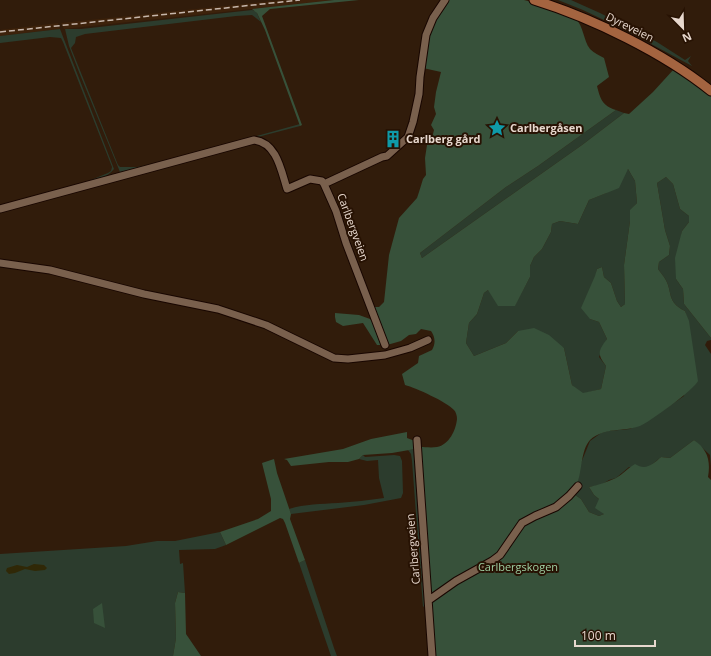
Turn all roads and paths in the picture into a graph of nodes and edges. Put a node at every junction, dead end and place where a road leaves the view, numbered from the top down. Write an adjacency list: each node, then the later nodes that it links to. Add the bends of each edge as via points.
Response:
1 (445, 0): 4 (street, via 426,35 419,94 408,137 387,156)
2 (534, 0): 3 (main road, Dyreveien, via 624,37)
3 (710, 88)
4 (324, 184): 5 (street, via 322,181 310,179 287,189 274,152 262,142 254,140); 8 (street, Carlbergveien)
5 (0, 209)
6 (0, 263): 7 (street, via 50,270 235,314 266,325 334,358 385,356)
7 (428, 340)
8 (385, 345)
9 (417, 440): 11 (street, Carlbergveien)
10 (578, 486): 11 (street, via 556,507 522,523 500,555)
11 (429, 600): 12 (street, Carlbergveien)
12 (432, 656)

